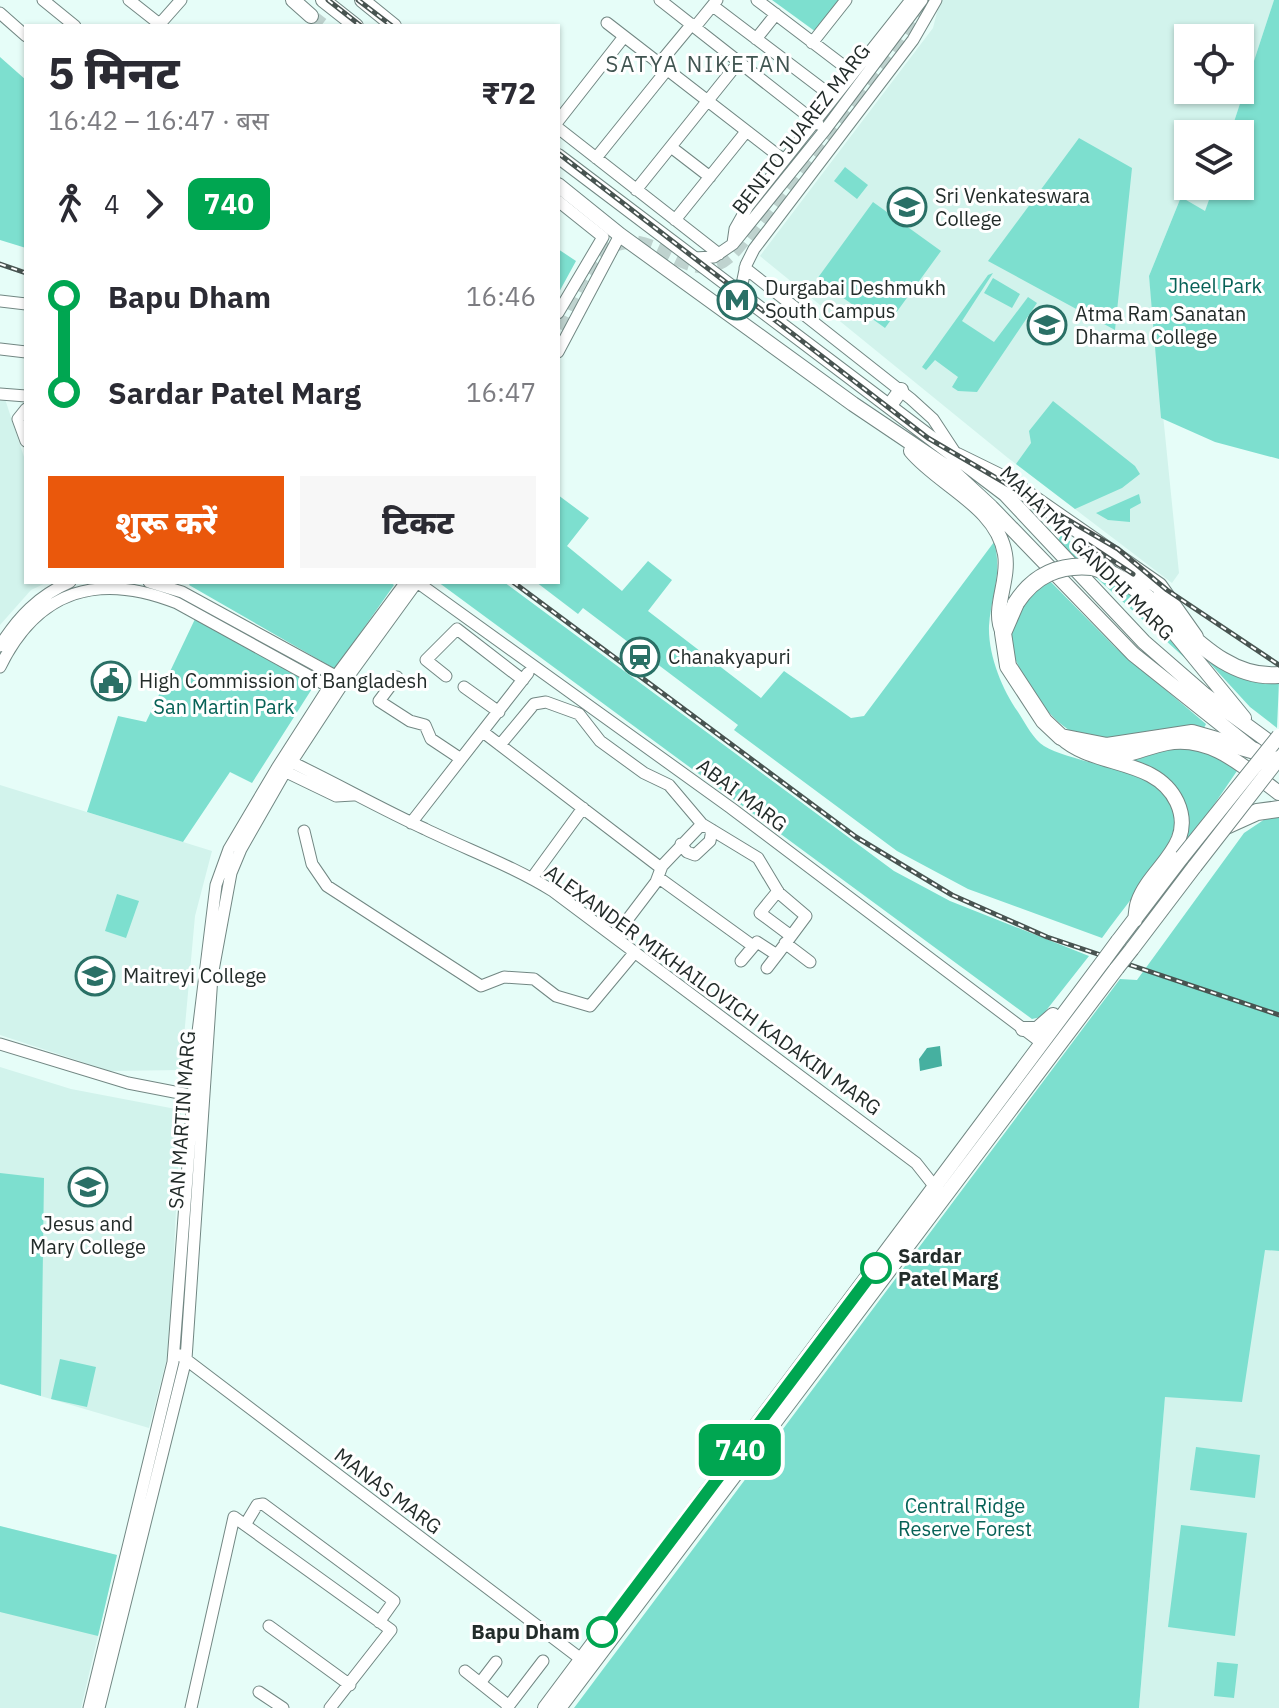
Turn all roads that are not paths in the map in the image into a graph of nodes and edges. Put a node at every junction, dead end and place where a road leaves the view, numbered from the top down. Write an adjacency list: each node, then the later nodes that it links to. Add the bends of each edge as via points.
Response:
1 (43, 0): 18 (street)
2 (129, 0): 19 (street)
3 (181, 0): 20 (street)
4 (293, 0): 16 (main road)
5 (323, 0): 21 (main road)
6 (362, 0): 22 (main road)
7 (660, 0): 23 (street)
8 (757, 0): 15 (street)
9 (846, 0): 27 (street)
10 (911, 0): 30 (street)
11 (922, 0): 36 (street, BENITO JUAREZ MARG)
12 (936, 0): 55 (street, BENITO JUAREZ MARG, via 913,40 754,249)
13 (715, 3): 23 (street); 26 (street)
14 (0, 13): 24 (street)
15 (776, 14): 26 (street); 27 (street)
16 (311, 16)
17 (607, 23): 25 (street)
18 (73, 24)
19 (159, 24)
20 (161, 24)
21 (353, 24)
22 (392, 24)
23 (694, 26): 28 (street); 29 (street)
24 (24, 34)
25 (623, 38): 29 (street); 33 (street)
26 (756, 39): 31 (street)
27 (812, 43): 30 (street)
28 (738, 63): 32 (street); 34 (street)
29 (662, 68): 32 (street); 40 (street)
30 (853, 73): 31 (street)
31 (833, 97): 34 (street)
32 (707, 103): 37 (street); 38 (street)
33 (560, 118)
34 (815, 121): 36 (street); 41 (street)
35 (560, 130): 40 (street)
36 (825, 130): 48 (street, BENITO JUAREZ MARG)
37 (745, 133): 41 (street); 42 (street)
38 (671, 147): 42 (street); 44 (street)
39 (560, 158): 54 (main road, MAHATMA GANDHI MARG)
40 (596, 158): 44 (street)
41 (784, 160): 46 (street)
42 (710, 177): 49 (street)
43 (560, 187): 47 (main road, MAHATMA GANDHI MARG)
44 (636, 190): 49 (street)
45 (560, 203): 50 (street)
46 (748, 206): 48 (street); 52 (street)
47 (590, 210): 50 (main road); 51 (main road, MAHATMA GANDHI MARG)
48 (757, 215): 52 (street, BENITO JUAREZ MARG)
49 (675, 220): 53 (street)
50 (600, 234): 57 (street)
51 (620, 235): 61 (street); 70 (main road, MAHATMA GANDHI MARG)
52 (733, 244): 53 (street, BENITO JUAREZ MARG)
53 (719, 254): 54 (street, BENITO JUAREZ MARG)
54 (693, 258): 56 (main road, MAHATMA GANDHI MARG)
55 (745, 268): 56 (street, BENITO JUAREZ MARG); 65 (street)
56 (740, 294): 68 (main road, MAHATMA GANDHI MARG)
57 (565, 300): 60 (street); 61 (street)
58 (0, 301): 59 (street)
59 (24, 304)
60 (560, 309)
61 (580, 309): 62 (street)
62 (560, 348)
63 (0, 349): 64 (street)
64 (24, 352)
65 (901, 390): 68 (main road); 71 (street, via 933,419)
66 (0, 394): 67 (street)
67 (21, 396): 69 (street)
68 (890, 405): 71 (main road, MAHATMA GANDHI MARG)
69 (22, 411)
70 (895, 432): 80 (main road, via 999,534 1006,563 998,612); 96 (main road, MAHATMA GANDHI MARG, via 951,470 1133,654)
71 (957, 456): 81 (highway, via 1008,481 1159,586); 90 (main road, MAHATMA GANDHI MARG, via 1005,494 1144,642)
72 (67, 584): 79 (street)
73 (155, 584): 77 (street)
74 (401, 584): 87 (street, SAN MARTIN MARG)
75 (415, 584): 87 (street, SAN MARTIN MARG)
76 (420, 584): 124 (street, ABAI MARG, via 731,808)
77 (179, 597): 79 (street, via 103,587); 87 (street)
78 (1145, 597): 80 (highway, bridge, via 1125,580 1092,567 1069,567 1047,573 1029,586); 81 (highway); 90 (main road)
79 (44, 602): 82 (street, via 23,613); 83 (street)
80 (1003, 633): 93 (highway, via 1014,678)
81 (1195, 637): 84 (highway, via 1232,666 1252,674)
82 (0, 646)
83 (0, 667)
84 (1279, 675)
85 (446, 676): 89 (street, via 426,660 457,629 526,677)
86 (397, 677): 99 (street, via 379,701 425,725 431,739)
87 (337, 684): 100 (street, SAN MARTIN MARG)
88 (464, 687): 89 (street)
89 (499, 712): 91 (street)
90 (1250, 728): 95 (main road, MAHATMA GANDHI MARG)
91 (483, 732): 94 (street); 99 (street)
92 (1279, 736): 113 (main road, bridge)
93 (1061, 737): 96 (highway, via 1107,746 1199,733); 97 (main road)
94 (500, 745): 103 (street); 107 (street, via 534,704 571,709 609,748 669,785)
95 (1279, 749)
96 (1255, 751): 101 (main road, MAHATMA GANDHI MARG)
97 (1088, 754): 102 (main road, via 1117,757 1189,742 1217,748); 113 (main road, via 1151,775 1169,790 1179,808 1177,844 1138,900)
98 (1279, 758): 106 (main road, bridge)
99 (461, 759): 105 (street)
100 (284, 765): 105 (street, ALEXANDER MIKHAILOVICH KADAKIN MARG, via 336,796 353,795); 127 (street, SAN MARTIN MARG, via 229,849 216,885)
101 (1279, 769)
102 (1279, 793)
103 (583, 808): 110 (street); 111 (street)
104 (1279, 809): 106 (highway)
105 (411, 823): 111 (street, ALEXANDER MIKHAILOVICH KADAKIN MARG)
106 (1226, 826): 116 (main road, bridge, via 1158,915)
107 (707, 827): 109 (street); 109 (street, via 710,841 695,855); 112 (street, via 758,858)
108 (304, 831): 118 (street, via 312,864 327,886 481,986 504,977 534,979 556,996 590,1006)
109 (681, 844): 110 (street)
110 (660, 873): 114 (street); 117 (street)
111 (532, 878): 114 (street, ALEXANDER MIKHAILOVICH KADAKIN MARG)
112 (778, 891): 115 (street, via 760,913); 115 (street, via 806,916)
113 (1135, 920): 116 (main road)
114 (615, 936): 118 (street, ALEXANDER MIKHAILOVICH KADAKIN MARG)
115 (788, 939): 119 (street); 121 (street)
116 (1125, 945): 122 (main road, bridge)
117 (753, 946): 119 (street, via 757,942); 120 (street)
118 (635, 952): 128 (street, ALEXANDER MIKHAILOVICH KADAKIN MARG)
119 (777, 955): 123 (street)
120 (741, 961)
121 (810, 962)
122 (1103, 967): 124 (main road, via 1045,1025); 125 (main road); 150 (main road)
123 (767, 968)
124 (1023, 1029): 125 (street, ABAI MARG)
125 (1042, 1043): 129 (main road)
126 (0, 1044): 127 (street, via 128,1083)
127 (198, 1097): 131 (street, SAN MARTIN MARG); 132 (street, SAN MARTIN MARG)
128 (916, 1163): 129 (street); 130 (street)
129 (945, 1172): 130 (main road)
130 (935, 1187): 136 (main road)
131 (174, 1351): 132 (street, MANAS MARG); 144 (street, SAN MARTIN MARG)
132 (186, 1359): 136 (street, MANAS MARG); 145 (street, SAN MARTIN MARG)
133 (245, 1525): 134 (street); 134 (street, via 263,1504 394,1601); 146 (street, via 234,1517)
134 (379, 1622): 141 (street, via 391,1634)
135 (269, 1626): 141 (street)
136 (581, 1659): 149 (main road)
137 (543, 1661): 143 (street)
138 (496, 1662): 140 (street)
139 (465, 1671): 140 (street)
140 (480, 1683): 143 (street)
141 (350, 1685): 148 (street)
142 (259, 1692): 147 (street)
143 (508, 1707)
144 (89, 1708)
145 (99, 1708)
146 (191, 1708)
147 (283, 1708)
148 (330, 1708)
149 (545, 1708)
150 (559, 1708)

